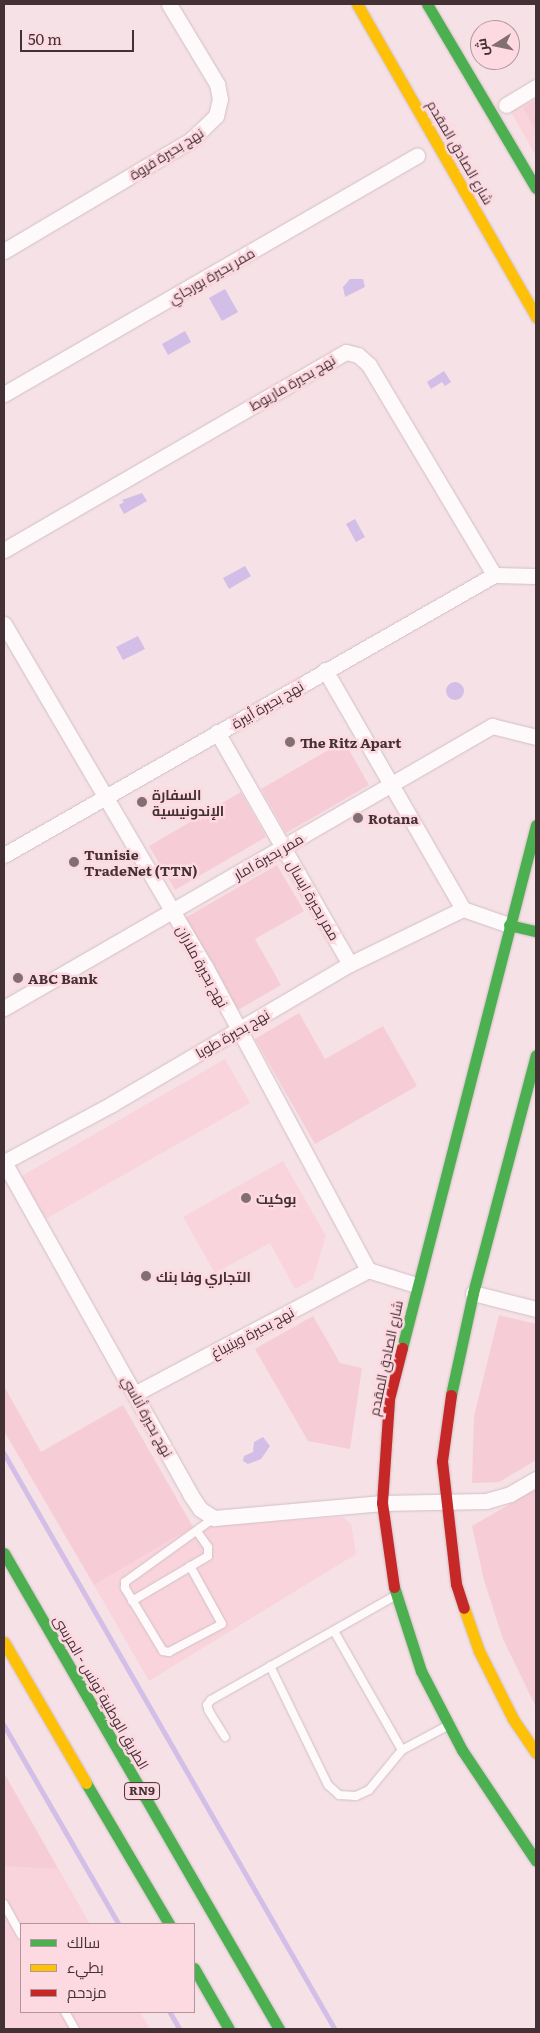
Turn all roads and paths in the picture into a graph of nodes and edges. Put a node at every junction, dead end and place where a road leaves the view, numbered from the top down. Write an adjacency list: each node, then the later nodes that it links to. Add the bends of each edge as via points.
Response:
1 (168, 4): 9 (street, نهج بحيرة فروة, via 217,84 220,99 216,116 191,140)
2 (357, 4): 10 (main road, شارع الصادق المقدم, via 440,143)
3 (426, 4): 7 (main road)
4 (536, 88): 5 (street)
5 (506, 105)
6 (417, 156): 11 (street, ممر بحيرة بورجاي)
7 (532, 172): 8 (main road)
8 (536, 188)
9 (4, 251)
10 (536, 317)
11 (4, 394)
12 (4, 550): 13 (street, نهج بحيرة ماريوط, via 346,352 358,355 369,365)
13 (494, 575): 14 (street); 16 (street, نهج بحيرة أبيرة)
14 (536, 576)
15 (4, 624): 20 (street, نهج بحيرة ملاران)
16 (325, 670): 17 (street, نهج بحيرة أبيرة); 19 (street)
17 (217, 732): 20 (street, نهج بحيرة أبيرة); 22 (street, ممر بحيرة ايسال)
18 (536, 738): 19 (street, ممر بحيرة امار, via 492,726)
19 (390, 786): 22 (street, ممر بحيرة امار); 24 (street)
20 (105, 796): 23 (street, نهج بحيرة أبيرة); 25 (street, نهج بحيرة ملاران)
21 (536, 825): 26 (main road, شارع الصادق المقدم)
22 (283, 848): 25 (street, ممر بحيرة امار); 28 (street, ممر بحيرة ايسال)
23 (4, 855)
24 (463, 909): 26 (street); 28 (street, نهج بحيرة طوبا)
25 (172, 912): 29 (street, ممر بحيرة امار); 30 (street, نهج بحيرة ملاران)
26 (509, 925): 27 (main road); 34 (main road, شارع الصادق المقدم, via 479,1054)
27 (536, 932)
28 (350, 964): 30 (street, نهج بحيرة طوبا)
29 (4, 1008)
30 (238, 1029): 32 (street, نهج بحيرة طوبا, via 112,1104); 33 (street, نهج بحيرة ملاران)
31 (536, 1055): 35 (main road)
32 (4, 1162): 37 (street, نهج بحيرة أناسي)
33 (368, 1270): 34 (street); 37 (street, نهج بحيرة وينيباغ)
34 (416, 1285): 40 (main road, شارع الصادق المقدم, via 389,1399)
35 (473, 1293): 36 (street); 39 (main road, via 450,1402 442,1461)
36 (536, 1309)
37 (136, 1393): 41 (street, نهج بحيرة أناسي, via 190,1494 200,1509)
38 (536, 1479): 39 (street, via 498,1499)
39 (445, 1500): 40 (street); 53 (main road, via 456,1584 479,1652 513,1719)
40 (382, 1503): 41 (street); 45 (main road, شارع الصادق المقدم)
41 (214, 1518): 42 (lane)
42 (197, 1531): 44 (lane, via 209,1552); 46 (lane, via 130,1576 125,1588)
43 (4, 1553): 62 (main road, الطريق الوطنية تونس - المرسى / RN9)
44 (190, 1566): 46 (lane); 46 (lane, via 220,1617 219,1628 169,1652 163,1651)
45 (395, 1596): 47 (lane); 50 (main road, شارع الصادق المقدم, via 421,1671)
46 (132, 1601)
47 (334, 1631): 49 (lane); 52 (lane)
48 (4, 1642): 56 (main road)
49 (270, 1666): 51 (lane, via 207,1705); 52 (lane, via 328,1785 339,1795 356,1796 369,1790)
50 (449, 1725): 52 (lane); 54 (main road, شارع الصادق المقدم, via 462,1750)
51 (225, 1737)
52 (402, 1750)
53 (536, 1753)
54 (536, 1861)
55 (4, 1904): 57 (lane)
56 (168, 1923)
57 (20, 1933)
58 (195, 1970): 61 (main road)
59 (66, 2013): 60 (lane)
60 (75, 2029)
61 (229, 2029)
62 (279, 2029)

